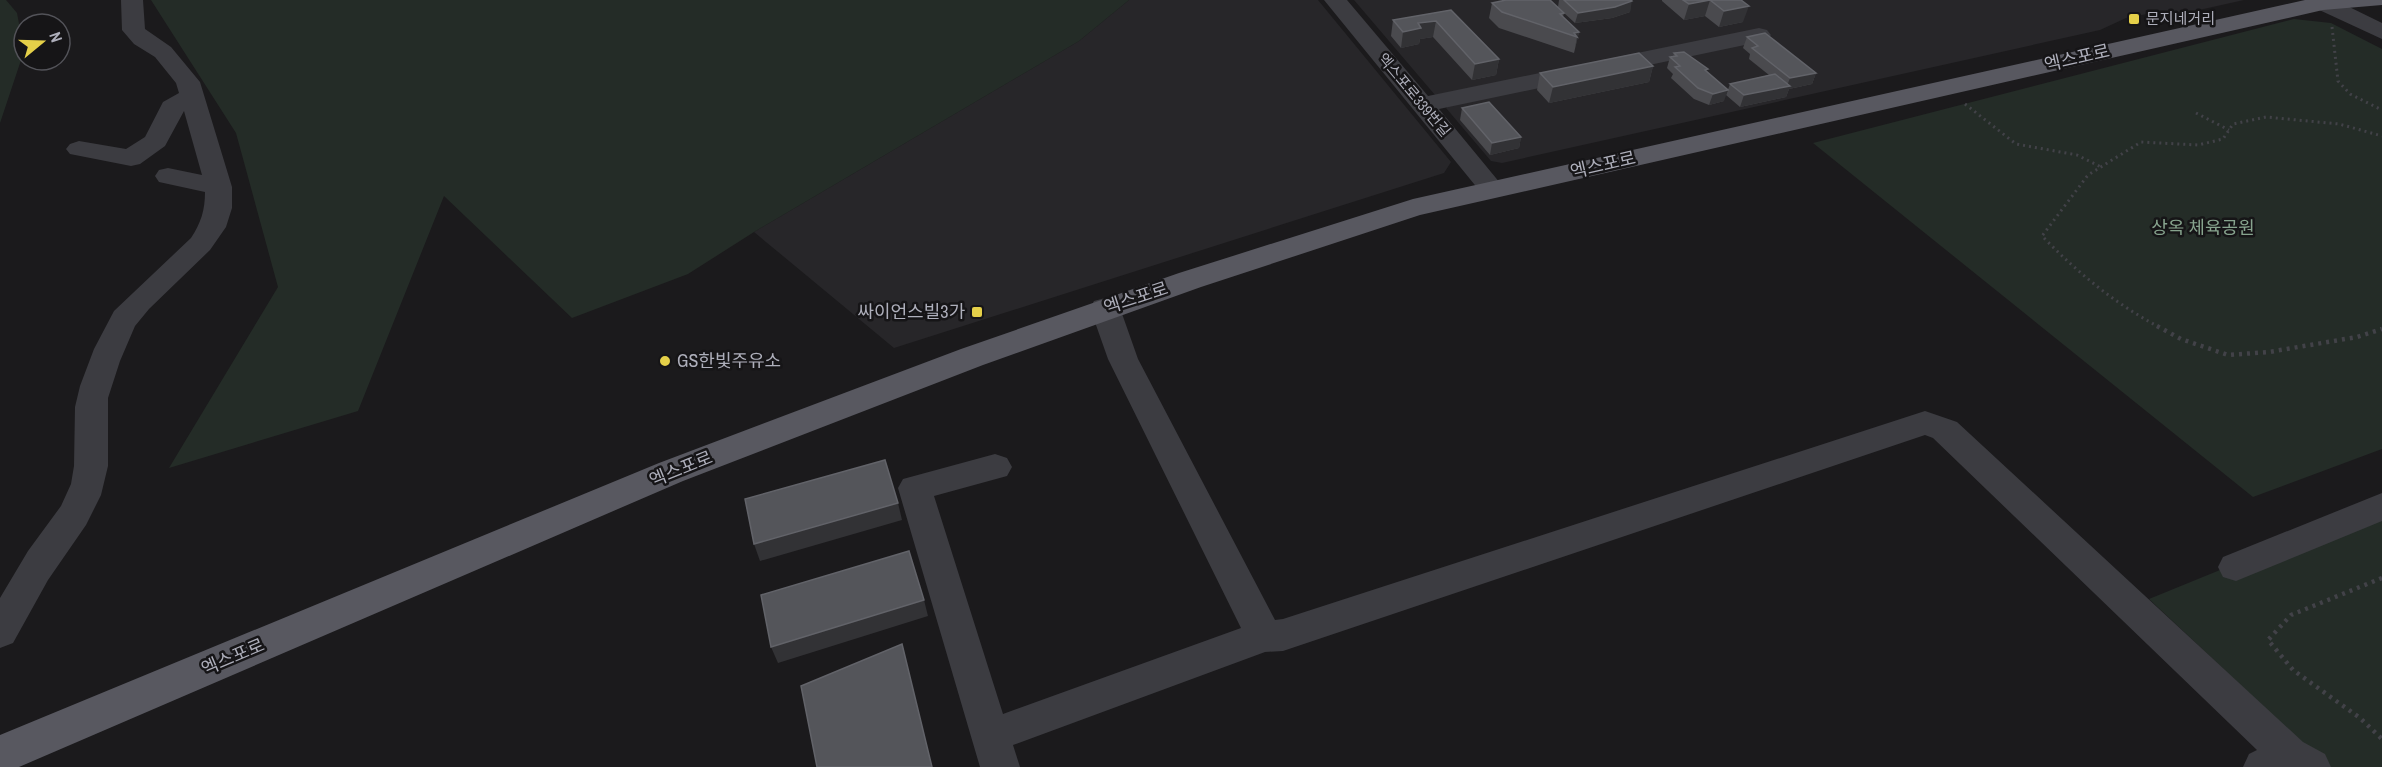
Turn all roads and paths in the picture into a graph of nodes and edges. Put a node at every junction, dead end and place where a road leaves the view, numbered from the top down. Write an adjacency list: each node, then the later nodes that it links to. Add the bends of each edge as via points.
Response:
1 (132, 0): 7 (street, via 134,30 163,52 188,82)
2 (1335, 0): 9 (street, 엑스포로339번길)
3 (2374, 0): 4 (main road, 엑스포로)
4 (2325, 6): 5 (street); 10 (path, via 2338,81 2350,94); 18 (main road, 엑스포로)
5 (2382, 32)
6 (1759, 35): 9 (street)
7 (192, 96): 14 (street, via 172,107 156,141 131,158); 17 (street)
8 (1965, 104): 15 (path, via 2016,144 2077,155)
9 (1422, 105): 18 (street, 엑스포로339번길)
10 (2382, 110)
11 (2196, 113): 12 (path)
12 (2229, 130): 13 (path, via 2233,124 2266,117 2339,124); 15 (path, via 2223,139 2198,145 2141,142)
13 (2382, 136)
14 (80, 149)
15 (2101, 167): 20 (path, via 2088,175 2042,236 2076,271 2127,310 2181,339 2228,355 2280,350)
16 (168, 176): 17 (street)
17 (219, 187): 25 (street, via 216,219 205,238 126,318 110,347 91,404 89,482 76,514 42,560)
18 (1492, 189): 19 (main road, 엑스포로, via 1413,208)
19 (1105, 308): 26 (street, via 1123,359); 29 (main road, 엑스포로, via 671,472)
20 (2382, 329)
21 (995, 467): 28 (street, via 915,488)
22 (2382, 506): 23 (street)
23 (2236, 567)
24 (2382, 578): 27 (path, via 2291,615 2268,640 2293,670 2360,718)
25 (0, 632)
26 (1264, 636): 28 (street); 30 (street, via 1283,635 1925,423 1945,430)
27 (2382, 739)
28 (995, 752)
29 (0, 755)
30 (2287, 763)

